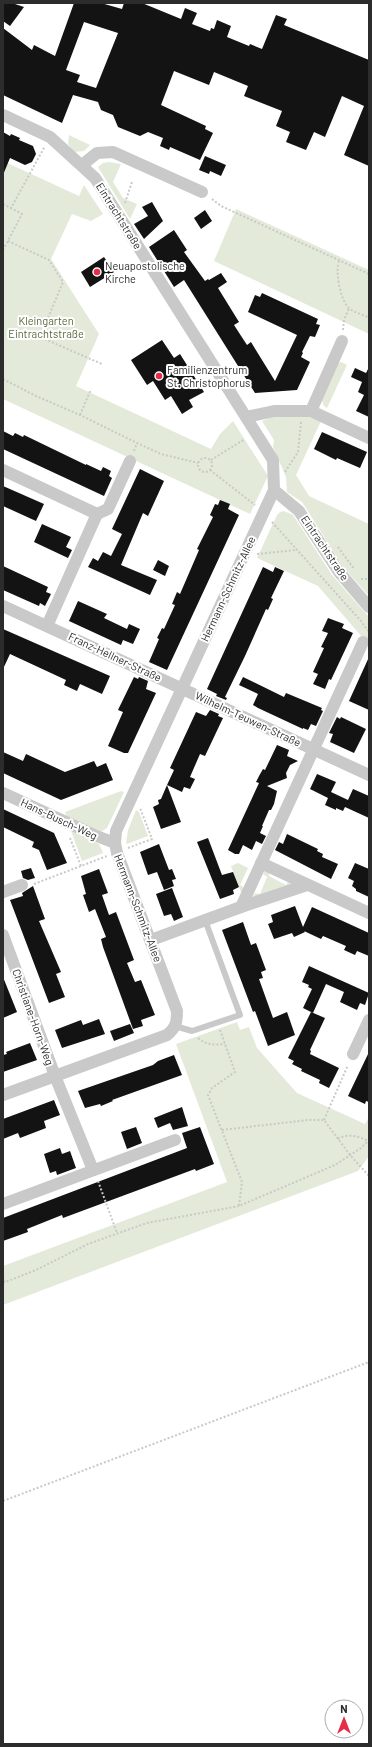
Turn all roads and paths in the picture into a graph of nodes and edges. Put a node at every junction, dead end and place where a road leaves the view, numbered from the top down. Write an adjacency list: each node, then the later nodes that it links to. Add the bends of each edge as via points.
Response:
1 (3, 115): 2 (street, Eintrachtstraße)
2 (50, 137): 3 (street, Eintrachtstraße); 7 (path)
3 (82, 165): 5 (street, via 97,153 113,152); 8 (street, Eintrachtstraße, via 95,178)
4 (132, 182): 8 (path, via 124,207)
5 (202, 192): 11 (path, via 221,206)
6 (3, 204): 7 (path)
7 (11, 208): 9 (path, via 22,214)
8 (116, 212): 21 (street, Eintrachtstraße)
9 (8, 241): 10 (path); 16 (path, via 49,260 63,282 40,337)
10 (3, 250)
11 (339, 261): 12 (path); 13 (path, via 337,267 340,289)
12 (369, 274)
13 (349, 308): 14 (path); 15 (path, via 344,320)
14 (369, 318)
15 (342, 341): 19 (street)
16 (102, 364)
17 (3, 379): 20 (path)
18 (91, 389): 20 (path)
19 (311, 411): 21 (street, via 274,411); 23 (street); 29 (path, via 304,415 301,422 298,452)
20 (80, 415): 26 (path, via 161,454)
21 (246, 417): 22 (street, Eintrachtstraße)
22 (256, 433): 24 (path); 29 (street, Eintrachtstraße, via 273,460)
23 (369, 438)
24 (210, 460): 26 (path, via 202,458); 28 (path)
25 (130, 462): 31 (street, via 108,509)
26 (198, 464): 28 (path, via 202,471)
27 (3, 470): 31 (street)
28 (210, 470): 30 (path)
29 (274, 490): 30 (street, Hermann-Schmitz-Allee); 37 (street, Eintrachtstraße, via 299,510 339,572)
30 (264, 512): 32 (path); 33 (street, Hermann-Schmitz-Allee)
31 (97, 514): 38 (street)
32 (296, 550): 33 (path); 39 (path, via 317,571)
33 (244, 555): 40 (street, Hermann-Schmitz-Allee)
34 (369, 579): 35 (path)
35 (361, 580)
36 (3, 606): 38 (street, Franz-Hellner-Straße)
37 (369, 607)
38 (47, 626): 40 (street, Franz-Hellner-Straße)
39 (366, 637): 41 (street, Wilhelm-Teuwen-Straße)
40 (182, 689): 41 (street, Wilhelm-Teuwen-Straße); 44 (street, Hermann-Schmitz-Allee)
41 (313, 749): 42 (street, Wilhelm-Teuwen-Straße); 47 (street, Wilhelm-Teuwen-Straße)
42 (369, 775)
43 (3, 793): 45 (street, Hans-Busch-Weg)
44 (130, 802): 46 (street, Hermann-Schmitz-Allee, via 116,831); 46 (path, via 141,809 152,839)
45 (71, 825): 46 (street, Hans-Busch-Weg); 48 (path, via 68,831)
46 (116, 848): 48 (path); 56 (street, Hermann-Schmitz-Allee)
47 (261, 862): 50 (street); 52 (street, Wilhelm-Teuwen-Straße)
48 (81, 866): 49 (path, via 26,887)
49 (22, 885): 51 (street)
50 (307, 885): 52 (street); 53 (street)
51 (3, 892)
52 (241, 907): 54 (street)
53 (369, 913)
54 (205, 920): 56 (street); 58 (lane, via 240,1015)
55 (3, 935): 63 (street, Christiane-Horn-Weg)
56 (151, 940): 59 (street, Hermann-Schmitz-Allee, via 177,1011)
57 (369, 1020): 62 (street)
58 (218, 1023): 60 (lane); 61 (path)
59 (175, 1026): 60 (lane); 63 (street, via 167,1035)
60 (192, 1031): 61 (path, via 198,1039 206,1043)
61 (224, 1044): 66 (path, via 235,1072 212,1088 208,1095)
62 (354, 1054): 65 (path)
63 (55, 1076): 64 (street); 71 (street, Christiane-Horn-Weg)
64 (3, 1096)
65 (324, 1120): 66 (path); 67 (path)
66 (222, 1130): 74 (path, via 242,1182)
67 (338, 1138): 69 (path, via 344,1135); 70 (path)
68 (175, 1140): 71 (street)
69 (369, 1140): 70 (path)
70 (350, 1155): 72 (path); 74 (path, via 335,1165)
71 (93, 1170): 73 (street); 75 (path)
72 (369, 1176)
73 (3, 1204)
74 (239, 1206): 75 (path, via 147,1223)
75 (117, 1233): 77 (path)
76 (3, 1277): 77 (path)
77 (4, 1282)
78 (369, 1362): 79 (path)
79 (3, 1501)

